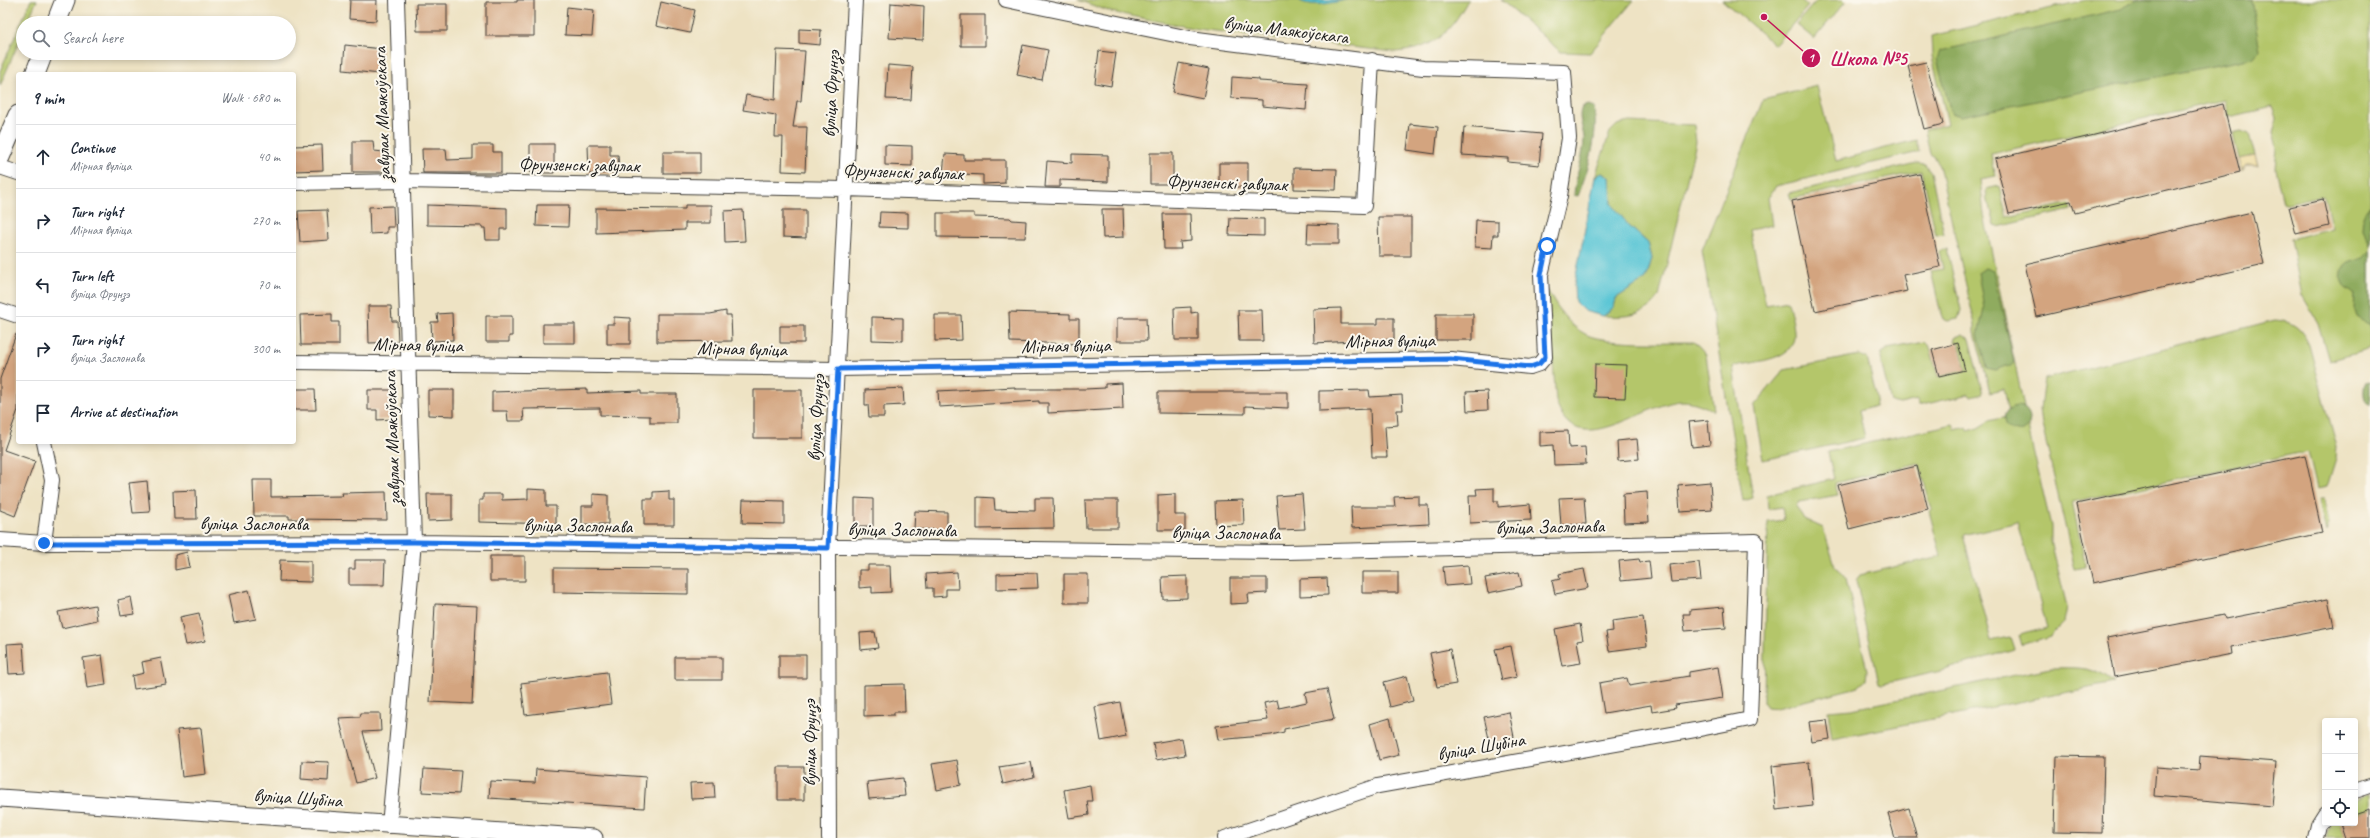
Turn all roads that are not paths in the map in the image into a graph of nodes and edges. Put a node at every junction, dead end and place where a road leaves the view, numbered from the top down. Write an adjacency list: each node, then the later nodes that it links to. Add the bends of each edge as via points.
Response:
1 (65, 0): 5 (main road)
2 (397, 0): 14 (street, завулак Маякоўскага)
3 (855, 0): 16 (street, вуліца Фрунзэ)
4 (1006, 0): 7 (street, вуліца Маякоўскага, via 1190,38)
5 (59, 16)
6 (40, 60): 8 (main road)
7 (1372, 60): 9 (street, вуліца Маякоўскага, via 1423,68); 16 (street, Фрунзенскі завулак, via 1364,206)
8 (36, 72)
9 (1564, 72): 21 (street, Мірная вуліца, via 1569,138 1560,196 1541,275 1545,357 1539,364 1517,367 1451,359)
10 (16, 120): 11 (main road)
11 (0, 157)
12 (0, 167): 13 (street)
13 (16, 172)
14 (403, 181): 15 (street, Фрунзенскі завулак); 16 (street, Фрунзенскі завулак); 20 (street, завулак Маякоўскага)
15 (296, 183)
16 (845, 189): 21 (street, вуліца Фрунзэ)
17 (0, 310): 18 (street)
18 (16, 315)
19 (296, 362): 20 (street, Мірная вуліца)
20 (408, 364): 21 (street, Мірная вуліца); 24 (street, завулак Маякоўскага)
21 (838, 369): 26 (street, вуліца Фрунзэ)
22 (44, 444): 25 (street, via 52,480)
23 (0, 540): 25 (street, вуліца Заслонава)
24 (414, 542): 25 (street, вуліца Заслонава); 26 (street, вуліца Заслонава); 32 (street, завулак Маякоўскага)
25 (44, 543)
26 (828, 548): 27 (street, вуліца Заслонава, via 1287,552 1756,540); 34 (street, вуліца Фрунзэ)
27 (1750, 719): 35 (street, вуліца Шубіна, via 1378,786)
28 (2370, 786): 29 (street)
29 (2358, 790)
30 (0, 798): 32 (street, вуліца Шубіна)
31 (2322, 819): 36 (street)
32 (389, 826): 33 (street, вуліца Шубіна)
33 (594, 838)
34 (829, 838)
35 (1225, 838)
36 (2315, 838)

